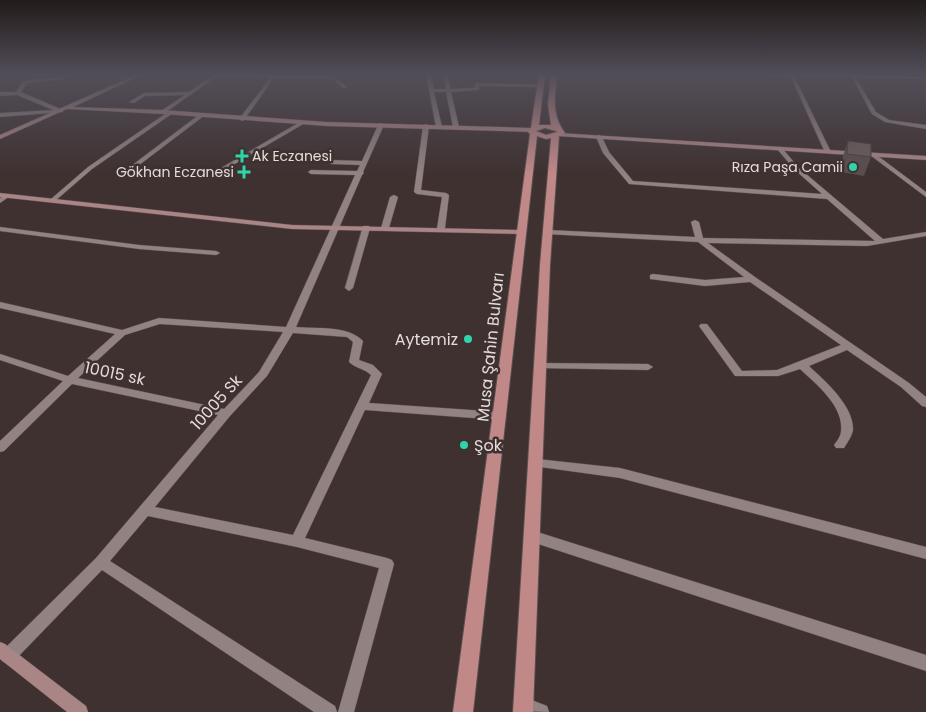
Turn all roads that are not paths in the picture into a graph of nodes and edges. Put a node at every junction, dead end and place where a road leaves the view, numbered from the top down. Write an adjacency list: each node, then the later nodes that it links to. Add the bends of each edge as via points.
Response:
1 (51, 107): 11 (street)
2 (170, 107): 12 (street)
3 (251, 107): 16 (street)
4 (435, 107): 20 (street)
5 (452, 107): 22 (street)
6 (538, 107): 23 (main road, Musa Şahin Bulvarı)
7 (552, 107): 24 (main road)
8 (807, 107): 28 (street)
9 (871, 107): 21 (street, via 887,121)
10 (68, 108): 11 (main road); 12 (main road)
11 (60, 111): 14 (street); 25 (main road)
12 (163, 112): 13 (main road)
13 (170, 113): 15 (main road); 40 (street, via 90,168)
14 (0, 115)
15 (202, 115): 16 (main road); 34 (street)
16 (242, 120): 17 (main road)
17 (302, 123): 18 (main road); 35 (street)
18 (381, 125): 19 (main road); 32 (street, 10005 Sk)
19 (426, 126): 20 (main road); 46 (street, via 417,192 446,196)
20 (439, 127): 22 (main road)
21 (926, 127)
22 (456, 128): 23 (main road)
23 (534, 131): 24 (main road); 48 (main road, Musa Şahin Bulvarı)
24 (558, 132): 26 (main road); 28 (main road); 49 (main road)
25 (0, 137)
26 (599, 137): 27 (main road); 39 (street, via 606,154 631,183)
27 (780, 149): 29 (main road); 39 (street, via 797,170)
28 (827, 150): 30 (main road)
29 (872, 154): 30 (main road); 37 (street)
30 (926, 157)
31 (331, 162): 32 (street)
32 (363, 168): 33 (street); 43 (street, 10005 Sk)
33 (311, 172)
34 (124, 174)
35 (207, 178)
36 (4, 195): 40 (main road); 41 (street)
37 (926, 195)
38 (394, 197): 45 (street)
39 (830, 197): 52 (street)
40 (53, 200): 43 (main road, via 236,222)
41 (0, 201)
42 (695, 222): 51 (street)
43 (337, 228): 44 (main road); 59 (street, 10005 Sk)
44 (366, 228): 45 (main road); 56 (street)
45 (384, 228): 46 (main road)
46 (441, 228): 48 (main road)
47 (0, 229): 53 (street, via 139,247)
48 (520, 232): 70 (main road, Musa Şahin Bulvarı)
49 (548, 232): 51 (street); 64 (main road)
50 (926, 234): 52 (street)
51 (700, 240): 52 (street); 55 (street)
52 (881, 242)
53 (216, 253)
54 (653, 277): 55 (street, via 705,284)
55 (752, 280): 61 (street)
56 (349, 288)
57 (0, 305): 60 (street)
58 (704, 326): 63 (street, via 739,374 778,373)
59 (290, 329): 60 (street, via 159,321); 68 (street, via 350,335 358,341 354,362 378,374); 69 (street, 10005 Sk, via 263,374)
60 (122, 333): 66 (street)
61 (848, 346): 63 (street); 67 (street)
62 (0, 358): 66 (street, 10015 sk)
63 (802, 365): 71 (street, via 843,412 847,432)
64 (541, 366): 65 (street); 73 (main road)
65 (648, 367)
66 (70, 380): 69 (street, 10015 sk); 72 (street)
67 (926, 403)
68 (364, 406): 70 (street); 76 (street)
69 (226, 414): 74 (street, 10005 Sk)
70 (500, 416): 85 (main road, Musa Şahin Bulvarı)
71 (840, 445)
72 (0, 448)
73 (537, 463): 75 (main road); 77 (street, via 620,473)
74 (145, 510): 76 (street); 78 (street, 10005 Sk)
75 (531, 536): 80 (street); 82 (main road)
76 (296, 541): 84 (street, via 387,564)
77 (926, 553)
78 (101, 562): 79 (street, 10005 Sk); 83 (street)
79 (4, 653): 81 (main road)
80 (926, 664)
81 (70, 709)
82 (524, 709): 86 (street)
83 (329, 712)
84 (346, 712)
85 (463, 712)
86 (541, 712)

